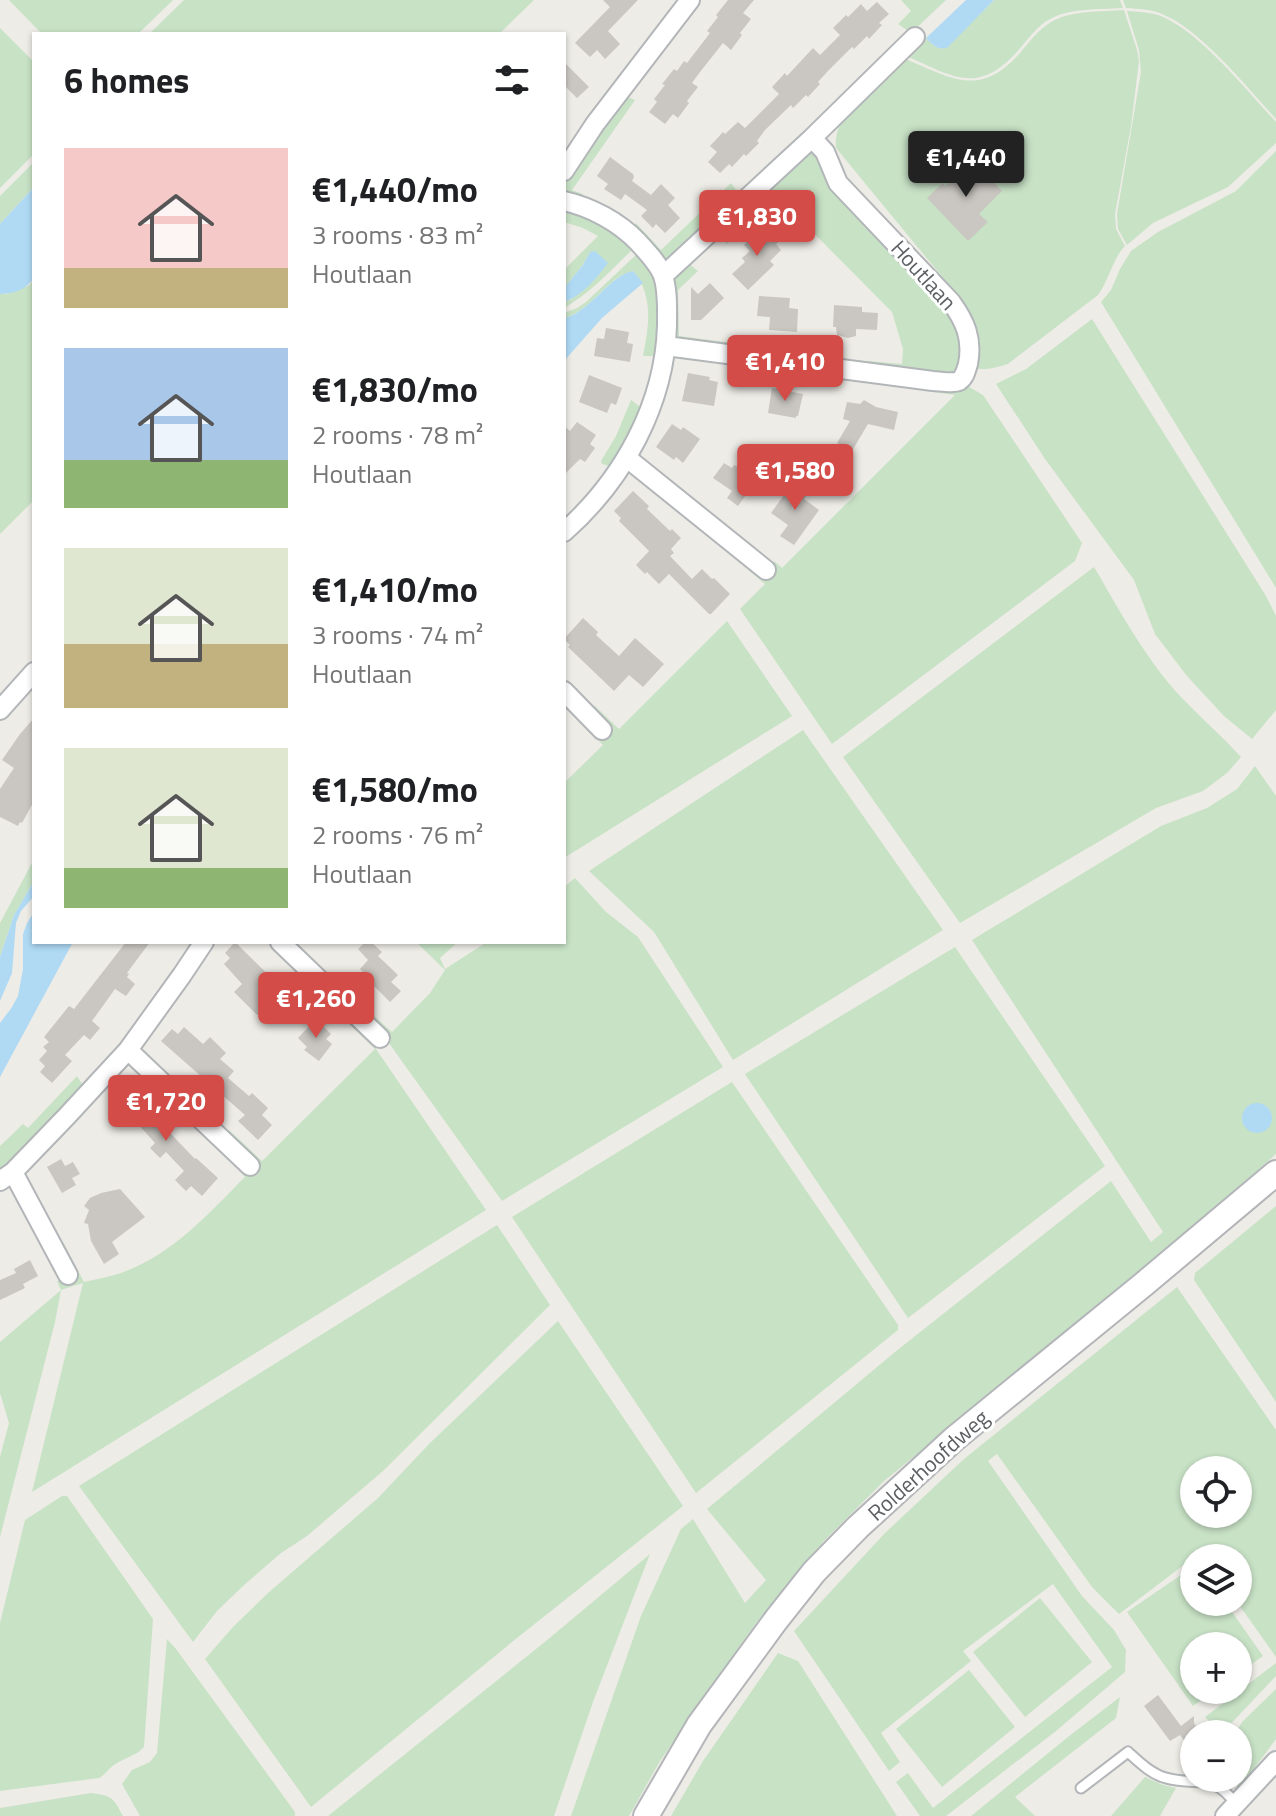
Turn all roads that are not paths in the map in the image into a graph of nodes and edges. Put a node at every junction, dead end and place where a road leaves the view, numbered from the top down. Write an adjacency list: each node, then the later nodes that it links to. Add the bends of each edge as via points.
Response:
1 (690, 0): 4 (street)
2 (915, 37): 3 (street)
3 (812, 138): 6 (street); 7 (street, Houtlaan, via 825,152 838,183 961,316 970,342 962,378 933,381)
4 (566, 168)
5 (566, 202): 6 (street, via 627,230)
6 (663, 276): 7 (street)
7 (666, 346): 8 (street, via 654,401)
8 (627, 458): 9 (street); 10 (street)
9 (566, 530)
10 (766, 570)
11 (32, 674): 13 (street)
12 (566, 693): 14 (street)
13 (0, 710)
14 (602, 730)
15 (203, 944): 18 (street)
16 (282, 944): 17 (street)
17 (380, 1038)
18 (128, 1050): 19 (street); 21 (street)
19 (250, 1166)
20 (1276, 1173): 26 (main road, Rolderhoofdweg, via 954,1439 847,1538 814,1572 707,1713)
21 (6, 1177): 22 (street)
22 (68, 1275)
23 (1276, 1761): 25 (street)
24 (1081, 1788): 25 (lane, via 1128,1752 1165,1778 1211,1782 1226,1791)
25 (1231, 1810)
26 (646, 1816)

